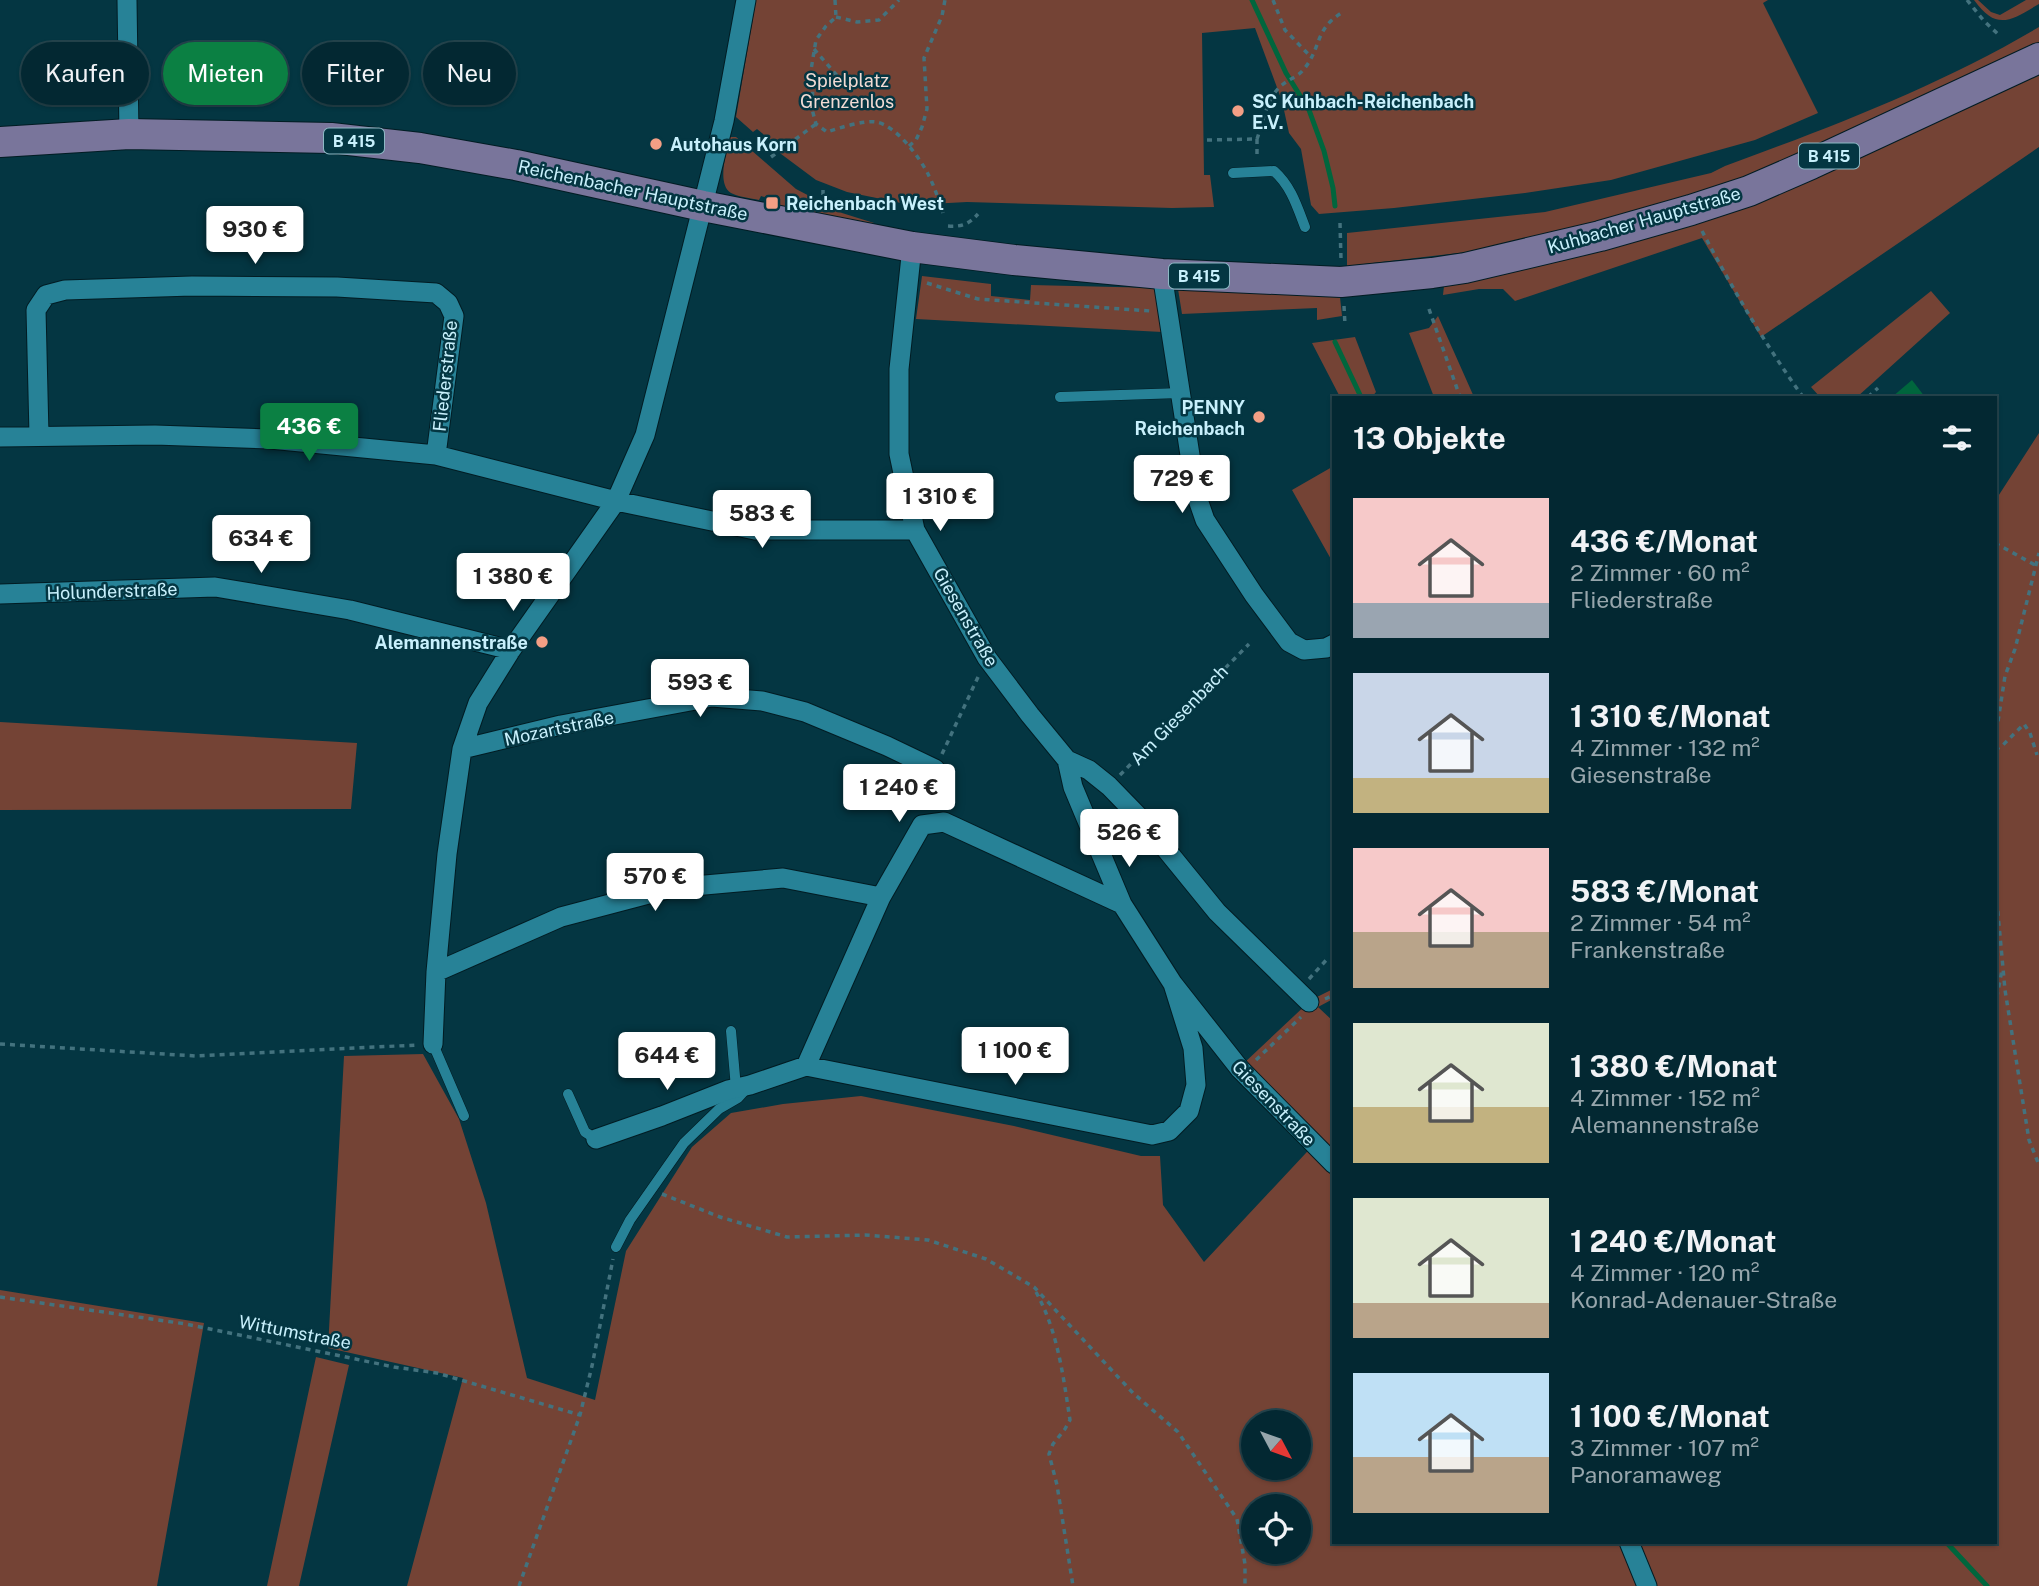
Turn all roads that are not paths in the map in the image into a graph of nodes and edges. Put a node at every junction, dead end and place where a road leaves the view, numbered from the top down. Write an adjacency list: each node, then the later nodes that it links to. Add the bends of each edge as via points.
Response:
1 (127, 0): 4 (street)
2 (746, 0): 7 (street)
3 (2039, 58): 10 (main road, Kuhbacher Hauptstraße / B 415, via 1749,191 1600,236)
4 (129, 134): 5 (main road, Reichenbacher Hauptstraße / B 415); 7 (main road, Reichenbacher Hauptstraße / B 415, via 331,138 420,148)
5 (0, 142)
6 (1233, 173): 8 (lane, via 1274,171 1294,197)
7 (703, 206): 9 (main road, Reichenbacher Hauptstraße / B 415); 17 (street, via 645,435)
8 (1305, 227)
9 (912, 247): 11 (main road, Reichenbacher Hauptstraße / B 415); 18 (street, Giesenstraße, via 899,369 899,454)
10 (1432, 273): 11 (main road, Reichenbacher Hauptstraße / B 415, via 1340,282)
11 (1162, 274): 12 (street)
12 (1181, 393): 13 (lane); 20 (street, via 1196,494 1205,520 1289,642 1304,650)
13 (1060, 397)
14 (39, 435): 15 (street, Fliederstraße); 16 (street, Fliederstraße, via 270,439); 16 (street, Fliederstraße, via 36,310 46,295 65,290 192,286 337,286 436,293 448,303 454,316)
15 (0, 437)
16 (436, 454): 17 (street, Fliederstraße)
17 (616, 501): 18 (street, Fliederstraße, via 755,530); 21 (street)
18 (915, 530): 23 (street, Giesenstraße, via 987,658)
19 (0, 594): 21 (street, Holunderstraße, via 215,587 350,610)
20 (1332, 645)
21 (511, 650): 22 (street, via 478,703)
22 (461, 750): 24 (street, Mozartstraße, via 561,725 712,697 762,701 805,712); 27 (street)
23 (1067, 760): 26 (street, Giesenstraße, via 1073,787); 29 (street, Giesenstraße, via 1109,786 1217,912)
24 (935, 769)
25 (881, 897): 26 (street, via 922,825 944,822); 27 (street, via 783,878 671,888 561,917); 32 (street)
26 (1122, 904): 28 (street, Giesenstraße)
27 (436, 972): 31 (street)
28 (1173, 984): 32 (street, via 1193,1048 1196,1085 1189,1111 1169,1131 1152,1135); 37 (street, Giesenstraße, via 1243,1073)
29 (1304, 1002)
30 (732, 1031): 33 (lane)
31 (433, 1044): 35 (lane)
32 (806, 1066): 33 (street)
33 (743, 1086): 36 (street); 38 (lane, via 738,1098 719,1109 684,1143)
34 (569, 1094): 36 (lane, via 585,1132)
35 (464, 1116)
36 (596, 1139)
37 (1328, 1159)
38 (616, 1247)
39 (1630, 1544): 40 (street)
40 (1647, 1586)

